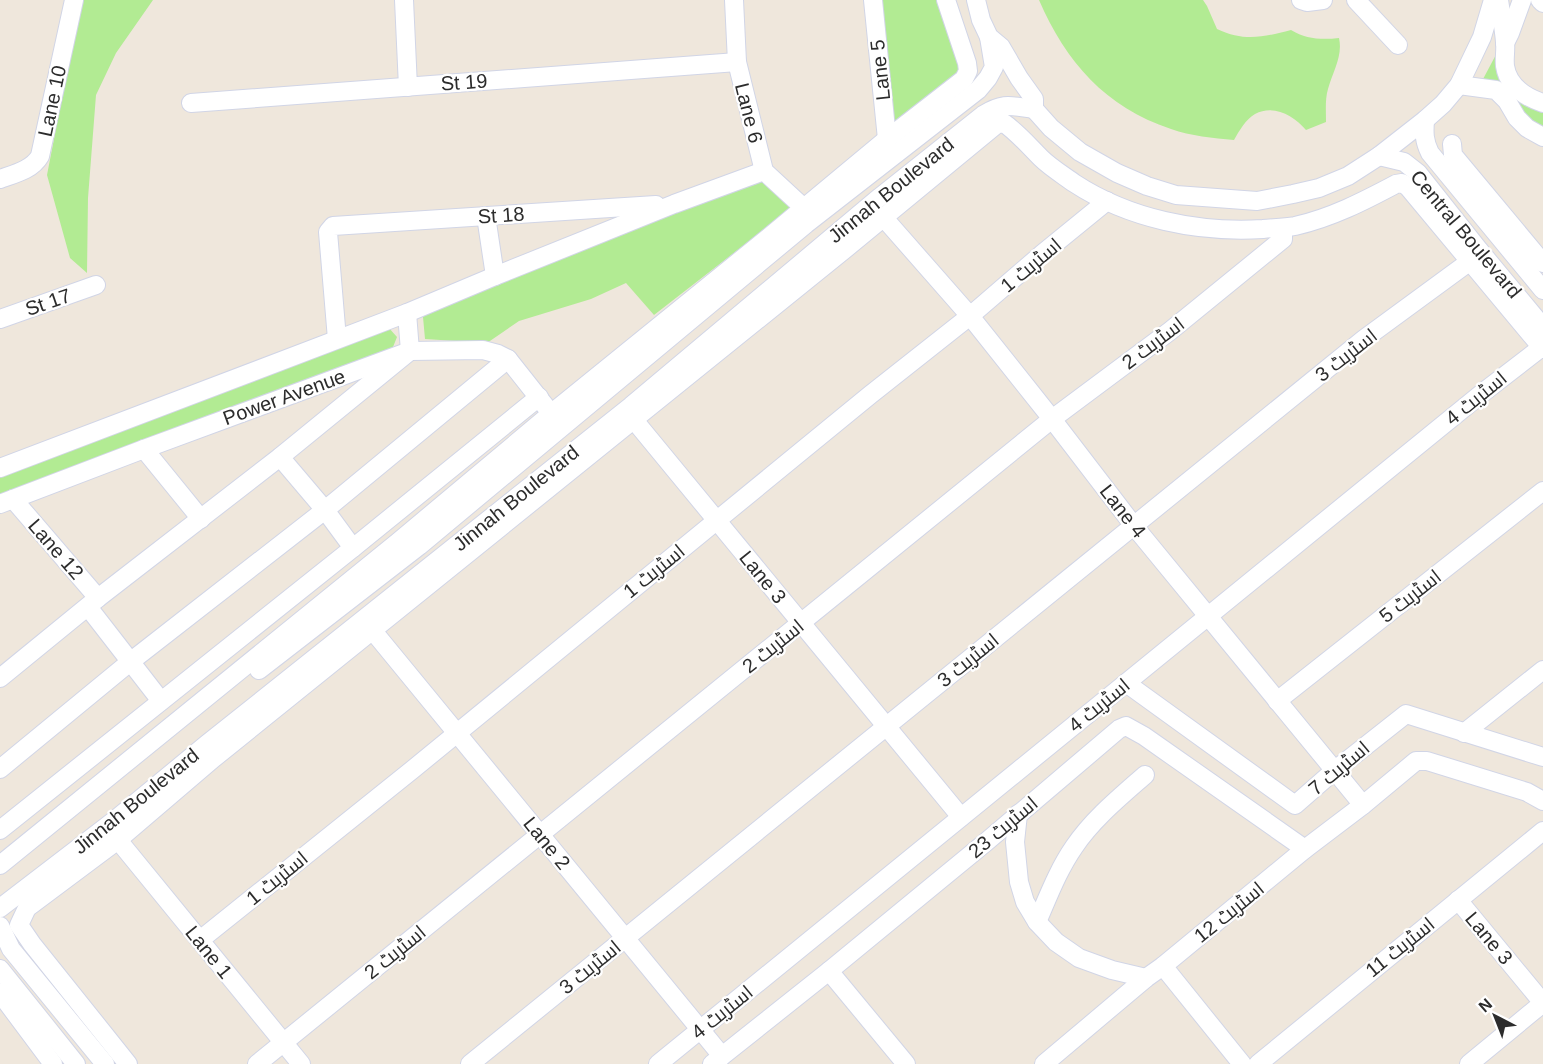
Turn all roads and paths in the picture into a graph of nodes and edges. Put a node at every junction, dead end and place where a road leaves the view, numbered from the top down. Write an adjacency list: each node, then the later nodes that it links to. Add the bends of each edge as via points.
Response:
1 (74, 0): 28 (street, Lane 10, via 40,156 30,167)
2 (404, 0): 18 (street)
3 (734, 0): 16 (street, Lane 6)
4 (873, 0): 24 (street, Lane 5)
5 (946, 0): 24 (street, via 968,71 964,79)
6 (976, 0): 13 (street)
7 (1301, 0): 8 (street)
8 (1323, 0)
9 (1356, 0): 15 (street)
10 (1493, 0): 17 (street, via 1482,37)
11 (1499, 0): 14 (street)
12 (1522, 0): 14 (street)
13 (989, 37): 21 (street, via 1001,47 1034,99); 92 (street, Jinnah Boulevard, via 994,68 978,90 806,224 419,546)
14 (1505, 43): 20 (street, via 1505,68 1512,82 1523,94)
15 (1398, 45)
16 (737, 62): 18 (street, St 19); 27 (street, Lane 6)
17 (1459, 85): 22 (street); 23 (street, via 1496,90 1527,128)
18 (408, 87): 19 (street, St 19)
19 (191, 103)
20 (1543, 103)
21 (1034, 109): 29 (street, via 1080,152 1117,173); 94 (street, Jinnah Boulevard, via 1005,105 983,115 631,406)
22 (1425, 120): 26 (street); 37 (street, Central Boulevard, via 1425,143 1430,153)
23 (1543, 137)
24 (887, 139): 32 (street)
25 (1452, 144): 37 (street, via 1453,155)
26 (1379, 156): 29 (street, via 1348,176 1319,188 1257,201); 40 (street, Central Boulevard, via 1404,162 1418,174)
27 (764, 171): 31 (street); 32 (street)
28 (0, 179)
29 (1176, 195): 35 (street)
30 (1107, 201): 34 (street, via 1043,160 1004,123 997,124); 35 (street); 44 (street, اسٹریٹ 1)
31 (674, 204): 33 (street, St 18); 39 (street, Power Avenue)
32 (804, 208): 52 (street)
33 (486, 216): 39 (street); 47 (street, St 18, via 333,226 328,232)
34 (885, 218): 44 (street, Lane 4); 54 (street)
35 (1171, 222): 36 (street, via 1226,230)
36 (1283, 228): 38 (street, via 1325,217 1402,183); 53 (street, اسٹریٹ 2, via 1283,238 1170,331)
37 (1537, 260): 40 (street); 42 (street, Central Boulevard)
38 (1469, 262): 48 (street); 63 (street, اسٹریٹ 3, via 1364,339)
39 (495, 276): 43 (street, Power Avenue)
40 (1507, 283): 46 (street, Central Boulevard)
41 (96, 285): 45 (street, St 17)
42 (1543, 290)
43 (407, 313): 47 (street, Power Avenue); 49 (street)
44 (970, 316): 53 (street, Lane 4); 62 (street, اسٹریٹ 1)
45 (0, 319)
46 (1543, 327)
47 (337, 339): 57 (street, Power Avenue)
48 (1542, 348): 66 (street, اسٹریٹ 4)
49 (410, 351): 50 (street, Power Avenue, via 483,350); 55 (street, Power Avenue); 56 (street)
50 (508, 359): 51 (street); 60 (street)
51 (539, 397): 52 (street); 64 (street)
52 (552, 413): 91 (street)
53 (1052, 419): 63 (street, Lane 4); 67 (street, اسٹریٹ 2)
54 (634, 420): 62 (street, Lane 3); 68 (street)
55 (144, 449): 59 (street, Power Avenue); 61 (street)
56 (280, 457): 60 (street); 61 (street)
57 (0, 468)
58 (1543, 491): 73 (street, اسٹریٹ 5)
59 (7, 501): 65 (street, Lane 12)
60 (325, 510): 64 (street); 69 (street)
61 (201, 519): 65 (street)
62 (717, 520): 67 (street, Lane 3); 76 (street, اسٹریٹ 1)
63 (1134, 526): 66 (street, Lane 4); 75 (street, اسٹریٹ 3)
64 (353, 548): 74 (street)
65 (93, 602): 69 (street, Lane 12); 71 (street)
66 (1208, 616): 72 (street, اسٹریٹ 4); 73 (street, Lane 4)
67 (802, 623): 75 (street, Lane 3); 88 (street, اسٹریٹ 2)
68 (373, 631): 76 (street, Lane 2); 89 (street)
69 (130, 662): 74 (street, Lane 12); 79 (street)
70 (1543, 670): 77 (street)
71 (0, 678)
72 (1126, 683): 80 (street, اسٹریٹ 7, via 1295,805); 85 (street, اسٹریٹ 4)
73 (1277, 700): 80 (street, Lane 4)
74 (161, 701): 86 (street)
75 (886, 726): 85 (street, Lane 3); 97 (street, اسٹریٹ 3)
76 (457, 733): 88 (street, Lane 2); 98 (street, اسٹریٹ 1)
77 (1464, 733): 78 (street, اسٹریٹ 7); 80 (street, اسٹریٹ 7, via 1406,714)
78 (1543, 757)
79 (0, 769)
80 (1335, 770): 83 (street, Lane 4)
81 (1145, 775): 95 (street, via 1103,812 1074,847)
82 (1543, 801): 83 (street, اسٹریٹ 12, via 1527,792 1416,761)
83 (1363, 805): 90 (street, اسٹریٹ 12)
84 (1018, 814): 90 (street, اسٹریٹ 23, via 1126,726); 95 (street, via 1015,842 1019,882); 101 (street, اسٹریٹ 23)
85 (961, 817): 105 (street, اسٹریٹ 4)
86 (0, 830)
87 (1543, 831): 93 (street, اسٹریٹ 11)
88 (540, 835): 97 (street, Lane 2); 106 (street, اسٹریٹ 2)
89 (117, 840): 98 (street, Lane 1); 111 (street, via 27,908 19,925)
90 (1305, 849): 99 (street, اسٹریٹ 12)
91 (0, 865)
92 (0, 873)
93 (1458, 900): 104 (street, Lane 3); 119 (street, اسٹریٹ 11)
94 (0, 908)
95 (1037, 922): 102 (street, via 1079,958)
96 (0, 926): 110 (street, via 11,949)
97 (625, 938): 105 (street, Lane 2); 114 (street, اسٹریٹ 3)
98 (200, 940): 106 (street, Lane 1)
99 (1163, 966): 102 (street, اسٹریٹ 12); 118 (street)
100 (0, 969): 109 (street)
101 (829, 971): 107 (street, اسٹریٹ 23); 116 (street)
102 (1146, 978): 117 (street, اسٹریٹ 12)
103 (0, 993): 108 (street)
104 (1543, 1003): 120 (street)
105 (700, 1030): 107 (street, Lane 2); 115 (street, اسٹریٹ 4)
106 (283, 1042): 112 (street, اسٹریٹ 2); 113 (street, Lane 1)
107 (717, 1060)
108 (52, 1064)
109 (76, 1064)
110 (105, 1064)
111 (128, 1064)
112 (257, 1064)
113 (301, 1064)
114 (470, 1064)
115 (658, 1064)
116 (906, 1064)
117 (1044, 1064)
118 (1242, 1064)
119 (1258, 1064)
120 (1469, 1064)

